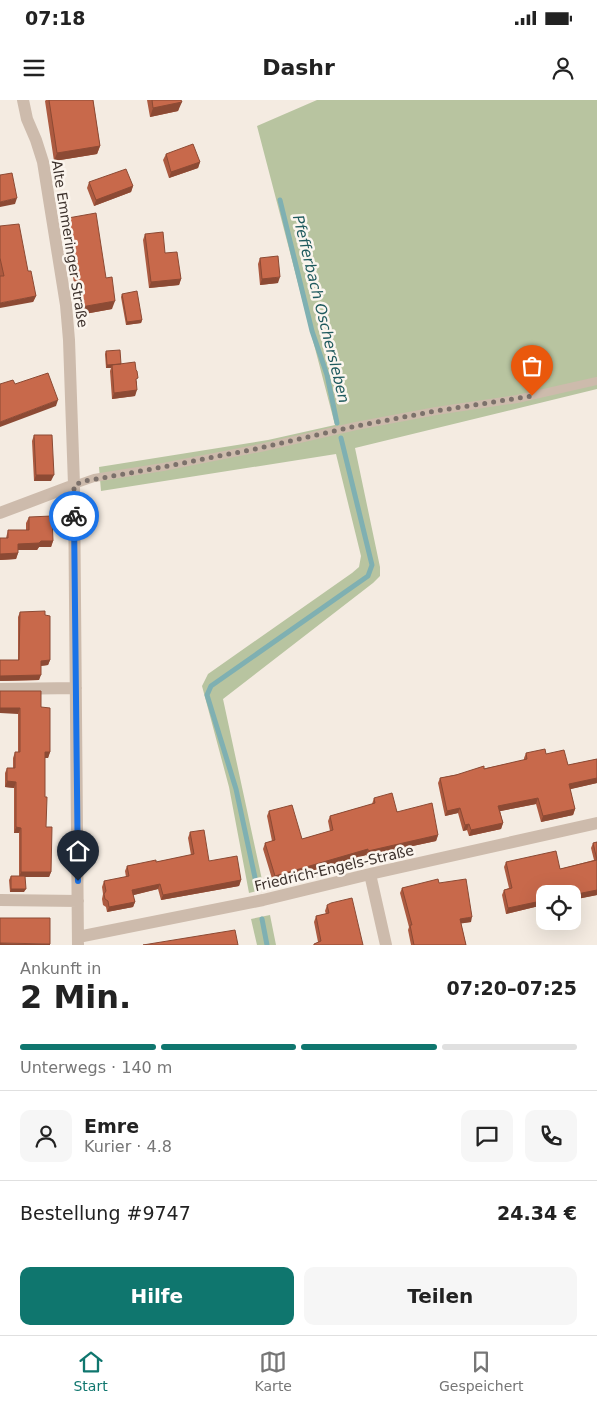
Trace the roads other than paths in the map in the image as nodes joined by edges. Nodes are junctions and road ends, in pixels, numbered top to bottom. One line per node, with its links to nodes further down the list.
1 (23, 100): 3 (street, Alte Emmeringer Straße)
2 (597, 381): 3 (lane)
3 (74, 485): 4 (street); 5 (street, Alte Emmeringer Straße)
4 (0, 512)
5 (76, 688): 6 (street); 10 (street, Alte Emmeringer Straße)
6 (0, 689)
7 (597, 823): 8 (street, Friedrich-Engels-Straße)
8 (370, 874): 11 (street, Friedrich-Engels-Straße); 12 (street)
9 (0, 900): 10 (street)
10 (78, 901): 11 (street, Alte Emmeringer Straße)
11 (78, 941)
12 (386, 945)

